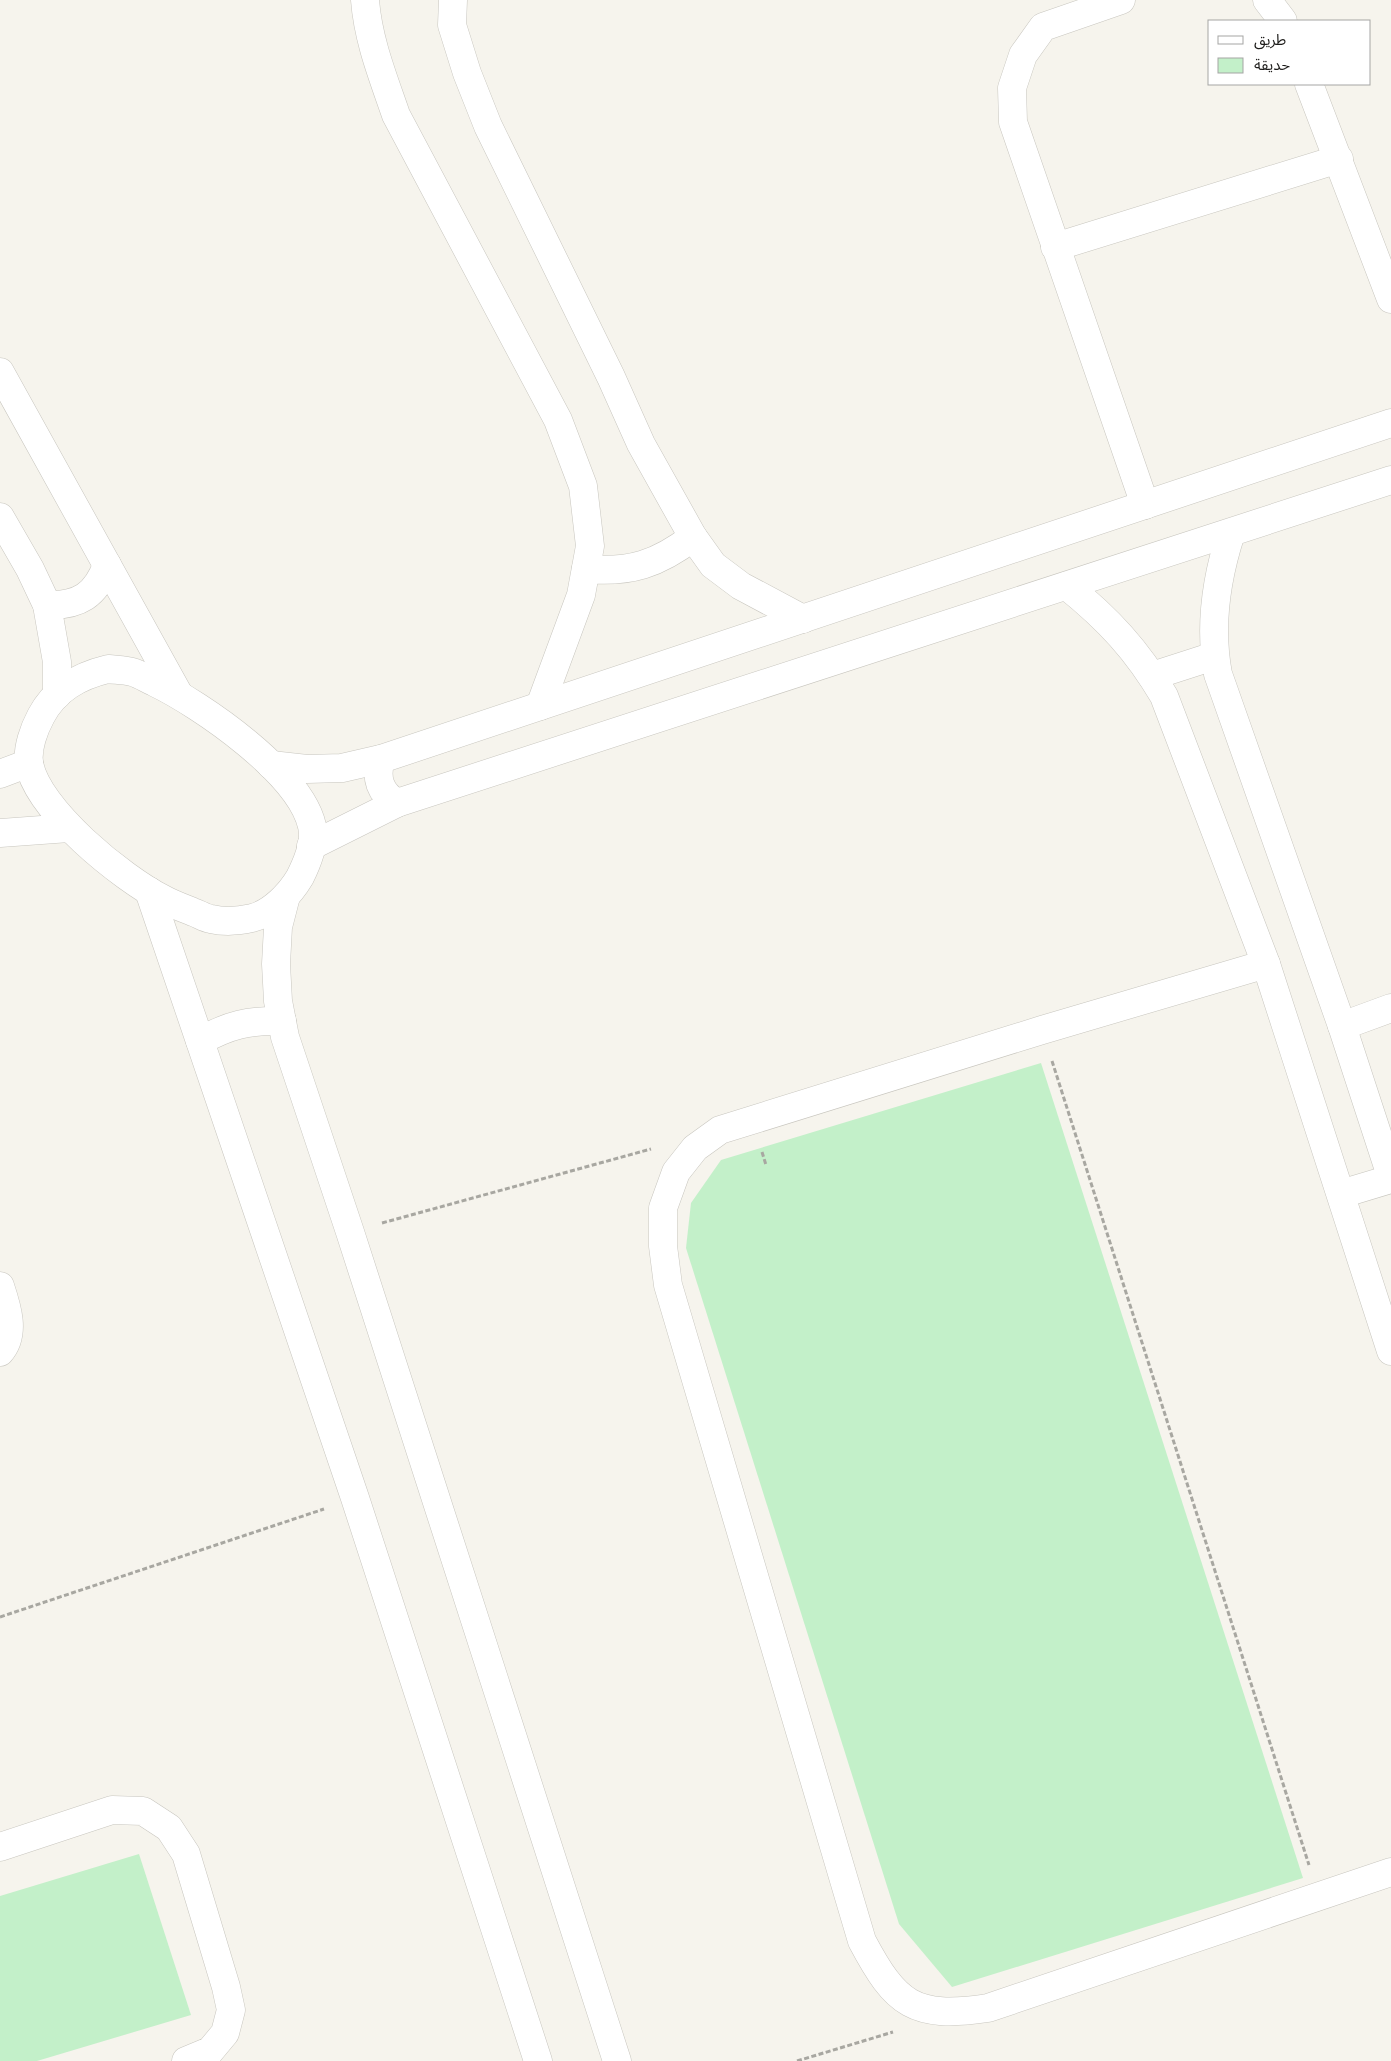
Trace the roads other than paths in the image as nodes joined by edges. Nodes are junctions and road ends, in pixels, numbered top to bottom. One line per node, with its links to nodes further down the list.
1 (365, 0): 18 (street)
2 (453, 0): 16 (street)
3 (1121, 0): 8 (street)
4 (1267, 0): 5 (street)
5 (1282, 20)
6 (1310, 85): 7 (street)
7 (1338, 159): 8 (street); 9 (street)
8 (1054, 247): 13 (street)
9 (1391, 299)
10 (0, 372): 17 (street)
11 (1391, 423): 13 (street)
12 (1391, 480): 15 (street)
13 (1145, 504): 21 (street)
14 (0, 517): 20 (street)
15 (1230, 533): 19 (street); 22 (street)
16 (693, 537): 18 (street); 21 (street)
17 (107, 565): 20 (street); 24 (street)
18 (586, 569): 26 (street)
19 (1067, 586): 23 (street); 31 (street)
20 (47, 605): 25 (street)
21 (802, 619): 26 (street)
22 (1214, 656): 23 (street); 40 (street)
23 (1152, 676): 37 (street)
24 (178, 693): 25 (street); 29 (street)
25 (57, 695): 28 (street)
26 (540, 706): 27 (street)
27 (381, 759): 29 (street); 31 (street)
28 (29, 762): 30 (street); 32 (street)
29 (271, 765): 34 (street)
30 (0, 774)
31 (397, 803): 34 (street)
32 (69, 828): 33 (street); 35 (street)
33 (0, 833)
34 (311, 846): 36 (street)
35 (149, 891): 36 (street); 41 (street)
36 (286, 896): 39 (street)
37 (1266, 964): 43 (street); 48 (street)
38 (1391, 1008): 40 (street)
39 (282, 1021): 41 (street); 51 (street)
40 (1342, 1026): 42 (street)
41 (200, 1041): 50 (street)
42 (1391, 1178): 43 (street)
43 (1341, 1194): 45 (street)
44 (0, 1286): 46 (street)
45 (1391, 1351)
46 (0, 1352)
47 (0, 1847): 49 (street)
48 (1391, 1872)
49 (186, 2061)
50 (538, 2061)
51 (617, 2061)

